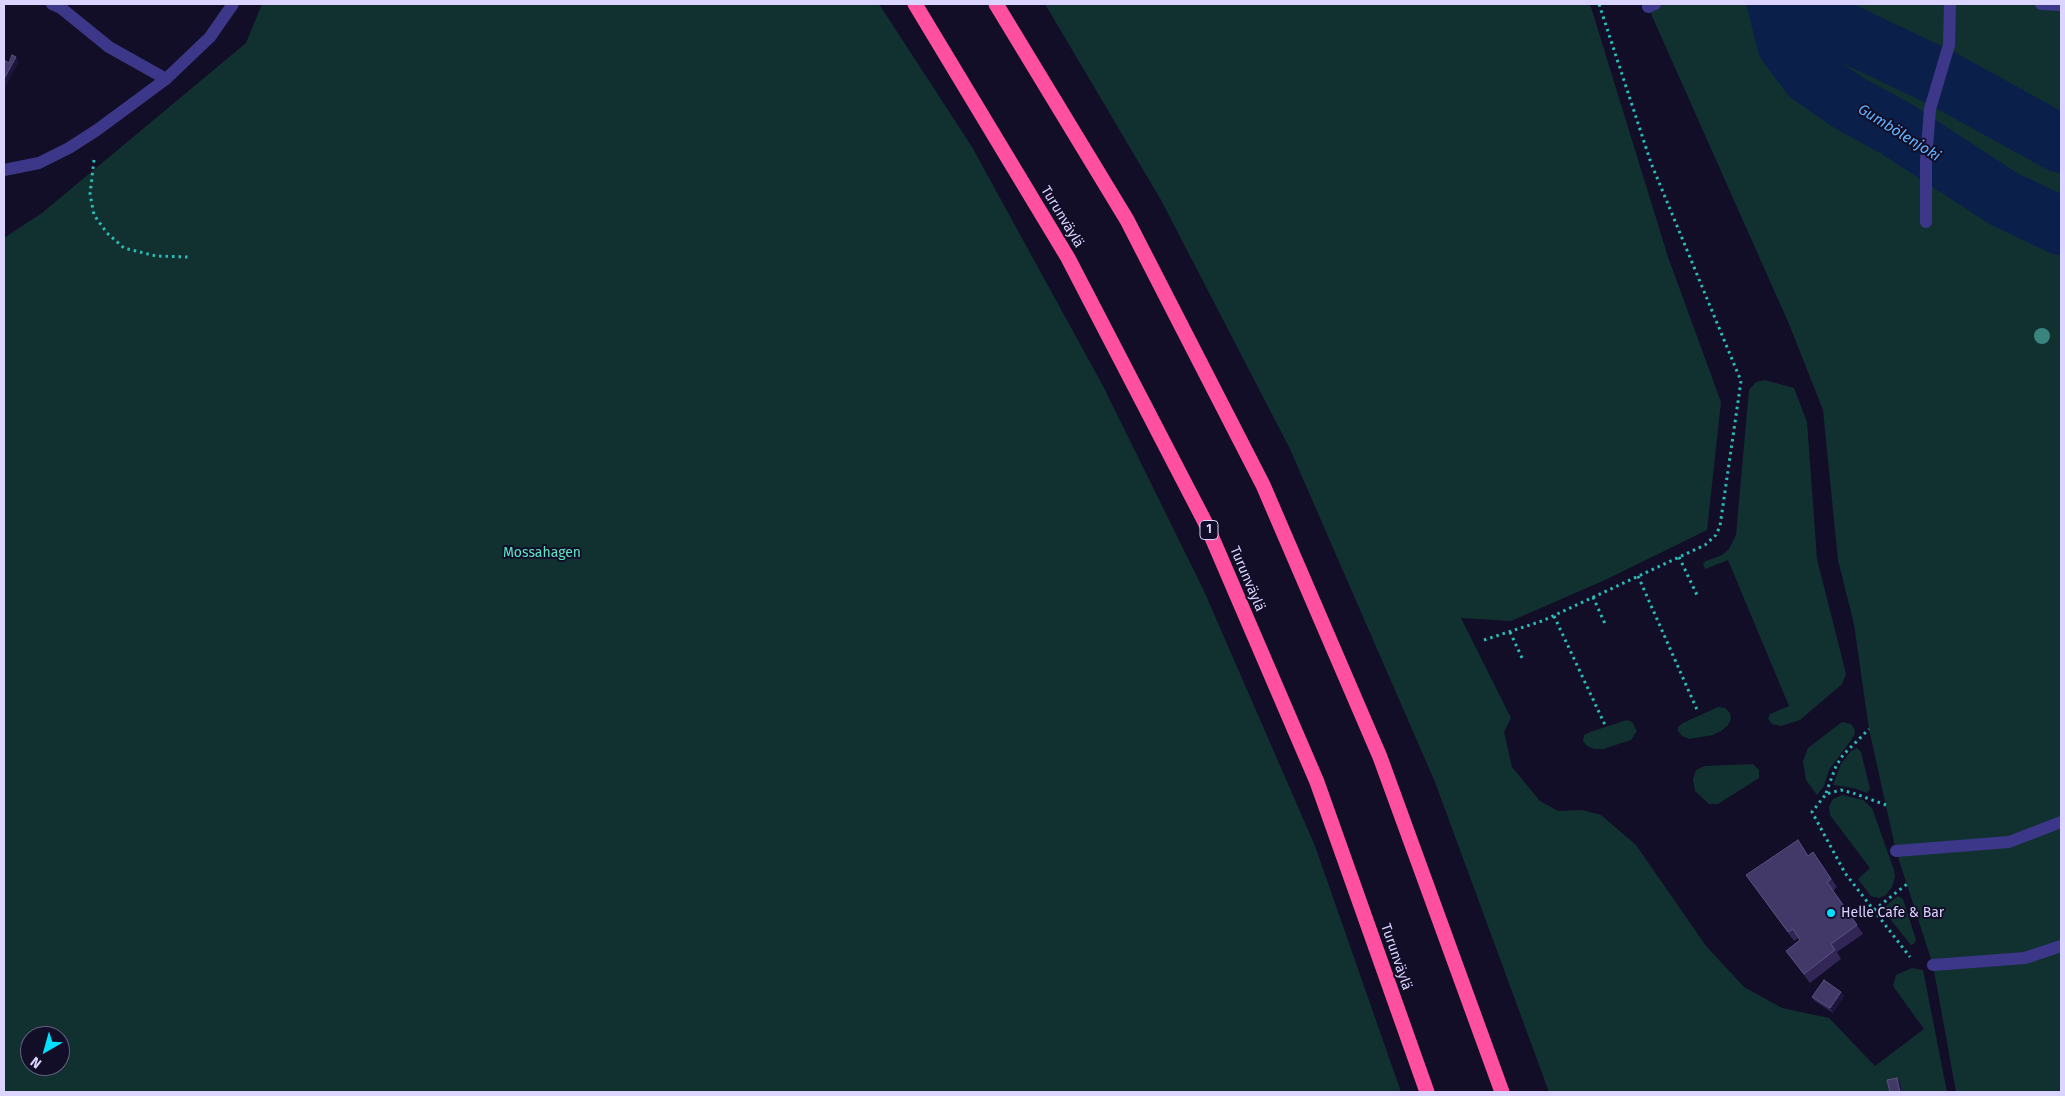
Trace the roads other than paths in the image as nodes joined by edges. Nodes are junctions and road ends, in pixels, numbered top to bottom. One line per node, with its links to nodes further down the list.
1 (52, 4): 8 (lane)
2 (233, 4): 8 (lane)
3 (915, 4): 15 (highway, Turunväylä / 1)
4 (996, 4): 16 (highway)
5 (1950, 4): 10 (lane)
6 (2041, 4): 7 (lane)
7 (2061, 5)
8 (166, 79): 9 (lane)
9 (4, 170)
10 (1926, 222)
11 (2061, 822): 12 (lane)
12 (1896, 851)
13 (2061, 946): 14 (lane)
14 (1933, 965)
15 (1427, 1092)
16 (1502, 1092)

